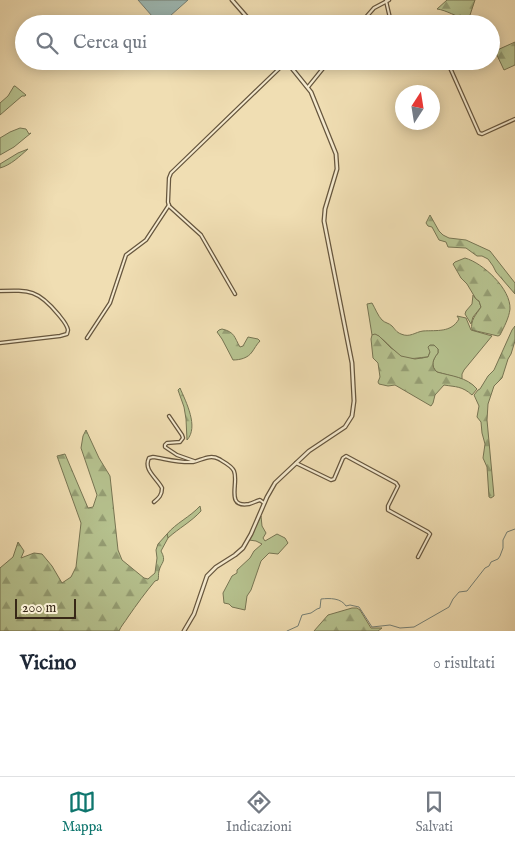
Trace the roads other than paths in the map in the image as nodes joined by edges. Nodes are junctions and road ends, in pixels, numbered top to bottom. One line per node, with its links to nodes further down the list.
1 (232, 0): 3 (street)
2 (388, 1): 4 (street); 5 (street)
3 (245, 15)
4 (367, 15)
5 (390, 15)
6 (278, 70): 12 (street)
7 (293, 70): 10 (street)
8 (322, 70): 10 (street)
9 (451, 70): 11 (street)
10 (308, 88): 19 (street)
11 (515, 119)
12 (169, 205): 14 (street); 15 (street)
13 (0, 291): 16 (street)
14 (235, 294)
15 (87, 338)
16 (0, 343)
17 (169, 416): 18 (street)
18 (196, 461): 20 (street); 21 (street)
19 (296, 462): 21 (street); 22 (street)
20 (154, 502)
21 (264, 503): 23 (street)
22 (418, 557)
23 (184, 631)

